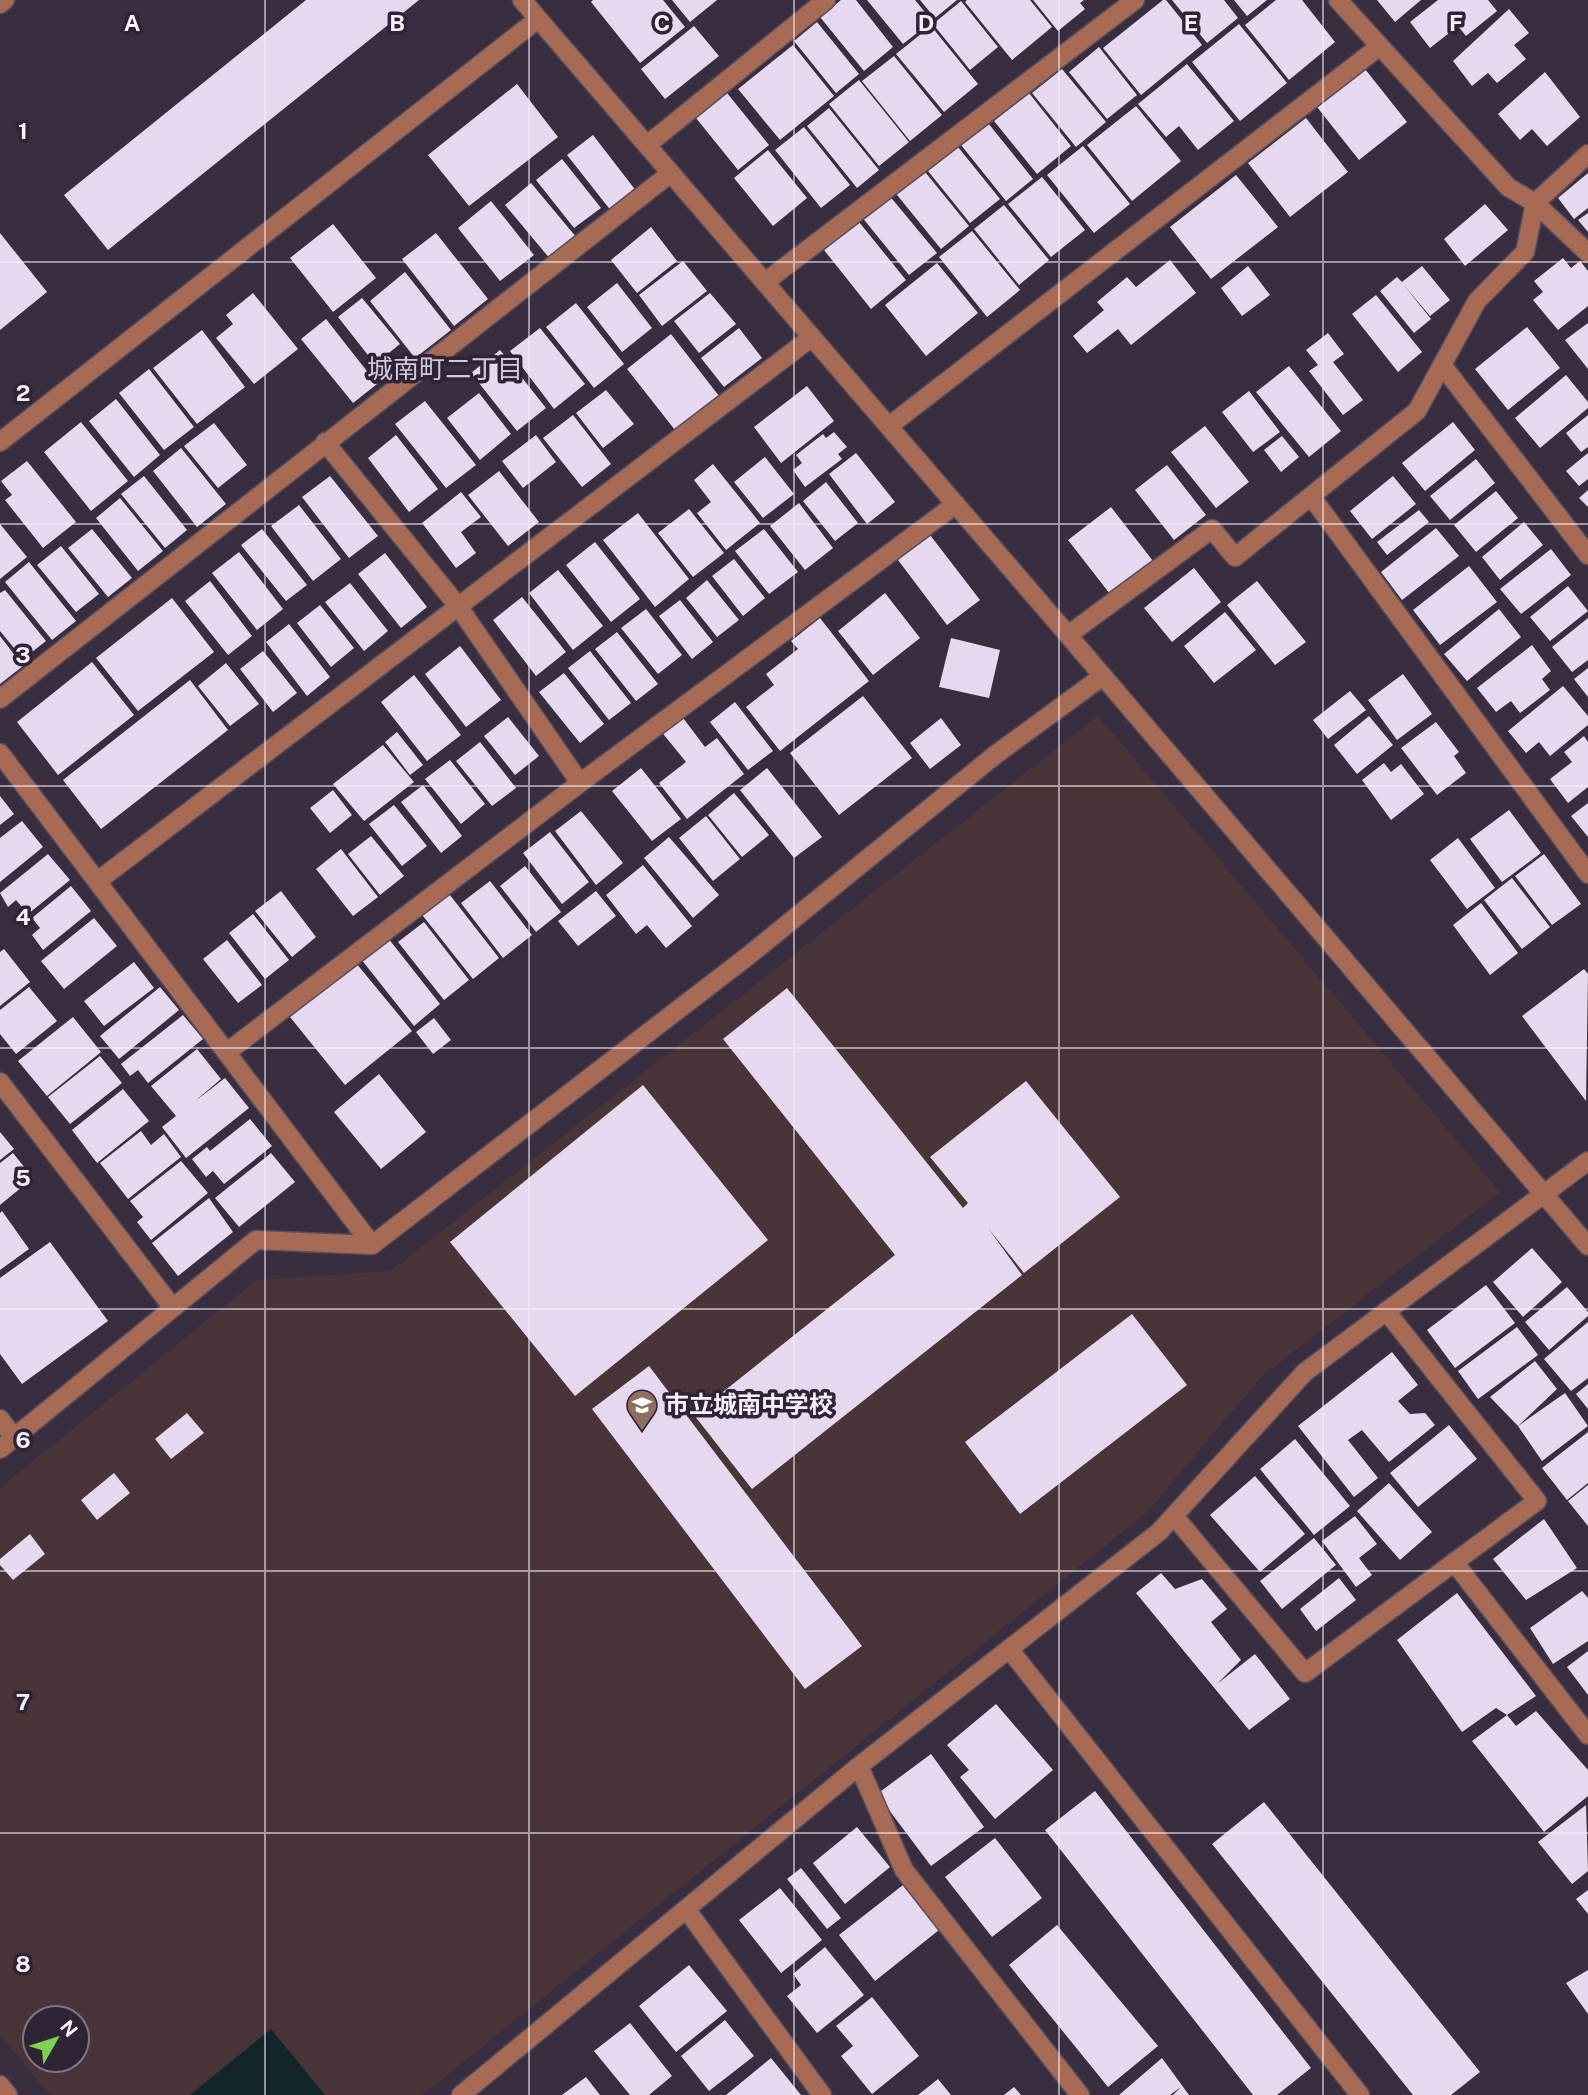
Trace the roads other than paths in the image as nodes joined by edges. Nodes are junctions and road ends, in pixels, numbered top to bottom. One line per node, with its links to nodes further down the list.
1 (5, 0): 6 (street)
2 (522, 0): 7 (street)
3 (826, 0): 9 (street)
4 (1135, 0): 14 (street)
5 (1338, 0): 8 (street)
6 (0, 4)
7 (538, 19): 9 (street); 18 (street)
8 (1380, 46): 12 (street); 17 (street)
9 (647, 145): 11 (street)
10 (1588, 154): 12 (street)
11 (671, 173): 14 (street); 19 (street)
12 (1535, 203): 13 (street); 16 (street)
13 (1588, 253)
14 (765, 282): 15 (street)
15 (812, 337): 17 (street); 23 (street)
16 (1442, 365): 20 (street); 22 (street)
17 (889, 426): 21 (street)
18 (0, 442)
19 (325, 442): 23 (street); 26 (street)
20 (1311, 496): 24 (street); 29 (street)
21 (957, 504): 24 (street); 28 (street)
22 (1588, 555)
23 (458, 606): 28 (street); 30 (street)
24 (1069, 635): 25 (street)
25 (1103, 676): 34 (street); 35 (street)
26 (0, 699)
27 (0, 753): 30 (street)
28 (580, 783): 31 (street)
29 (1588, 874)
30 (99, 880): 31 (street)
31 (227, 1052): 35 (street)
32 (0, 1082): 37 (street)
33 (1588, 1161): 34 (street)
34 (1542, 1193): 36 (street); 38 (street)
35 (373, 1245): 37 (street)
36 (1588, 1246)
37 (173, 1308): 40 (street)
38 (1385, 1311): 42 (street); 43 (street)
39 (0, 1419): 40 (street)
40 (14, 1437): 41 (street)
41 (0, 1449)
42 (1174, 1516): 43 (street); 44 (street)
43 (1454, 1562): 45 (street)
44 (1010, 1650): 46 (street); 53 (street)
45 (1588, 1735)
46 (859, 1766): 47 (street); 52 (street)
47 (686, 1909): 50 (street); 51 (street)
48 (0, 2085): 49 (street)
49 (8, 2095)
50 (461, 2095)
51 (822, 2095)
52 (1080, 2095)
53 (1360, 2095)

